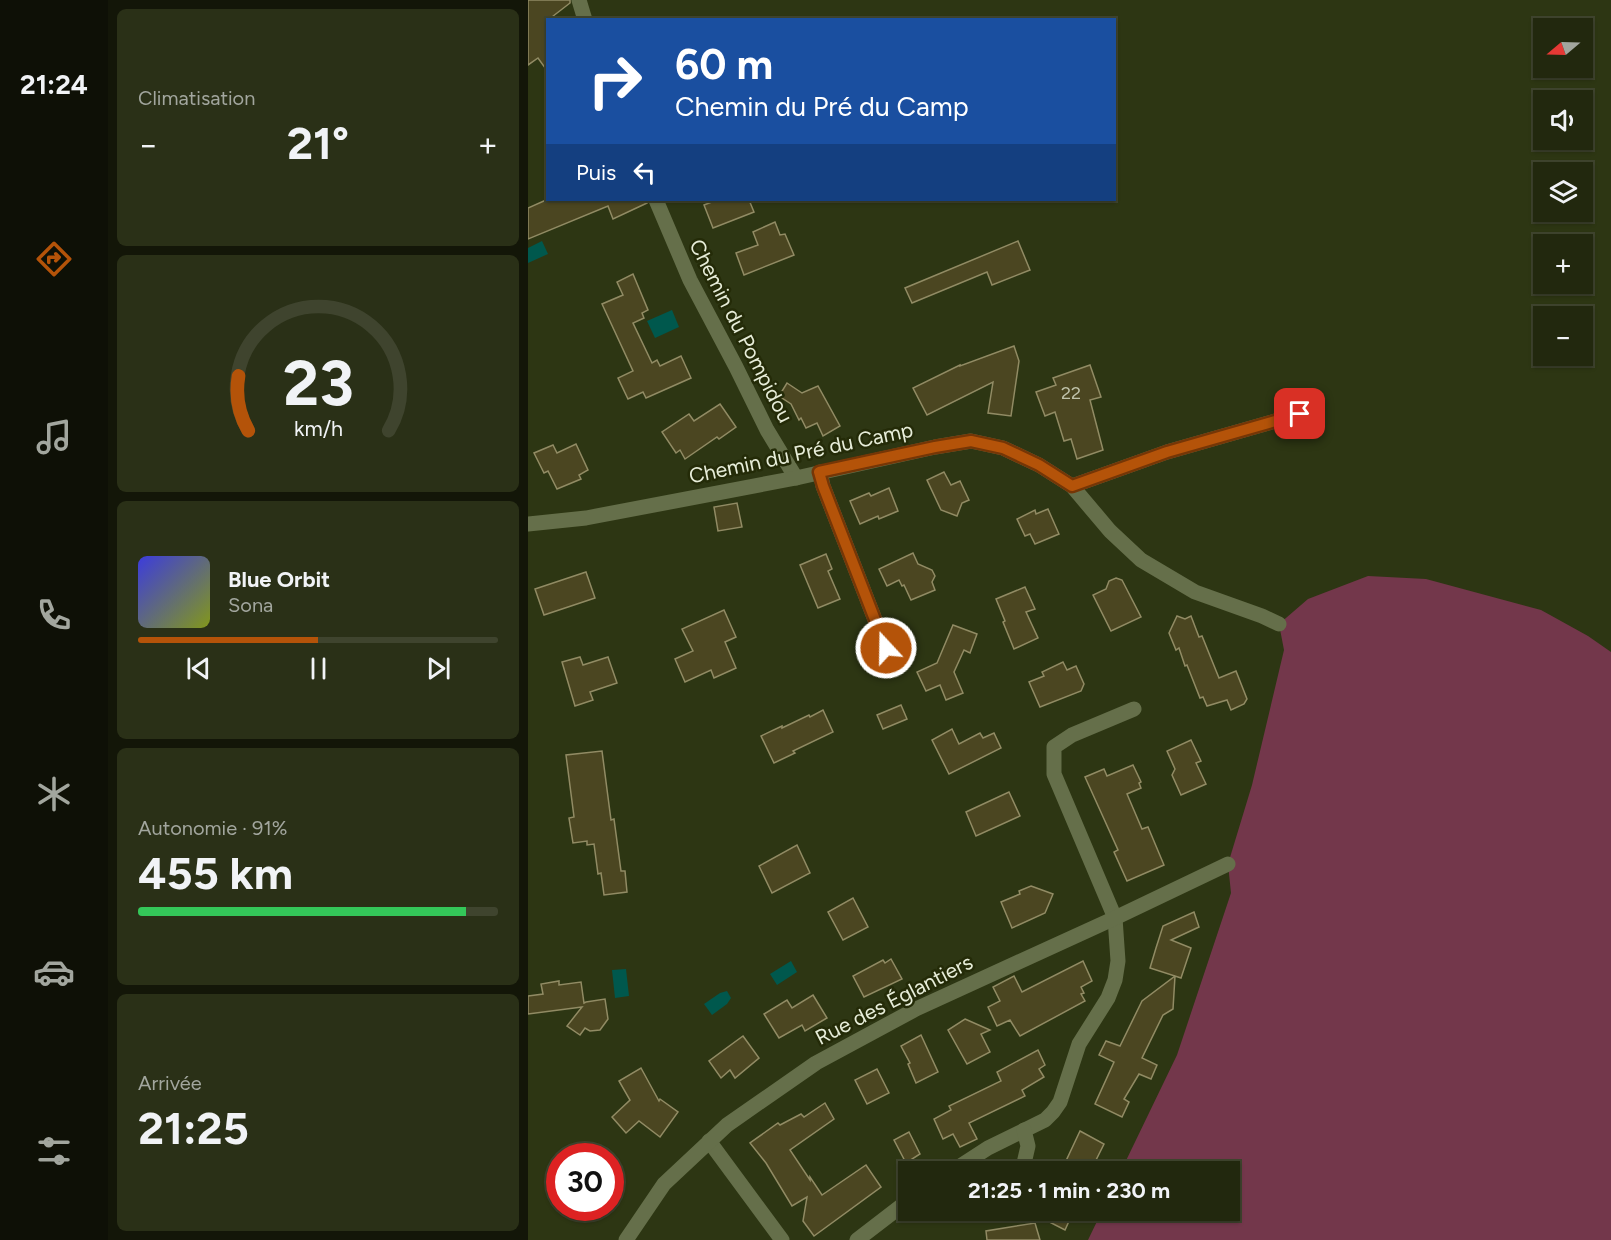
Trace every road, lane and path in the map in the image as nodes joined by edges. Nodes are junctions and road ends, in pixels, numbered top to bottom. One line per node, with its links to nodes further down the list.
1 (579, 0): 2 (street)
2 (584, 18)
3 (656, 201): 6 (street, Chemin du Pompidou)
4 (1300, 414): 7 (street)
5 (819, 472): 6 (street, Chemin du Pré du Camp); 7 (street, Chemin du Pré du Camp); 10 (street)
6 (796, 478): 8 (street, Chemin du Pré du Camp)
7 (1072, 486): 9 (street, Chemin du Pré du Camp)
8 (528, 524)
9 (1279, 624)
10 (886, 648)
11 (1134, 709): 13 (street)
12 (1228, 864): 13 (street, Rue des Églantiers)
13 (1115, 918): 14 (street); 15 (street, Rue des Églantiers)
14 (1024, 1130): 16 (street); 17 (street)
15 (709, 1141): 19 (street, Rue des Églantiers); 20 (street)
16 (968, 1161)
17 (1025, 1161)
18 (898, 1211): 21 (street)
19 (626, 1240)
20 (782, 1240)
21 (856, 1240)

